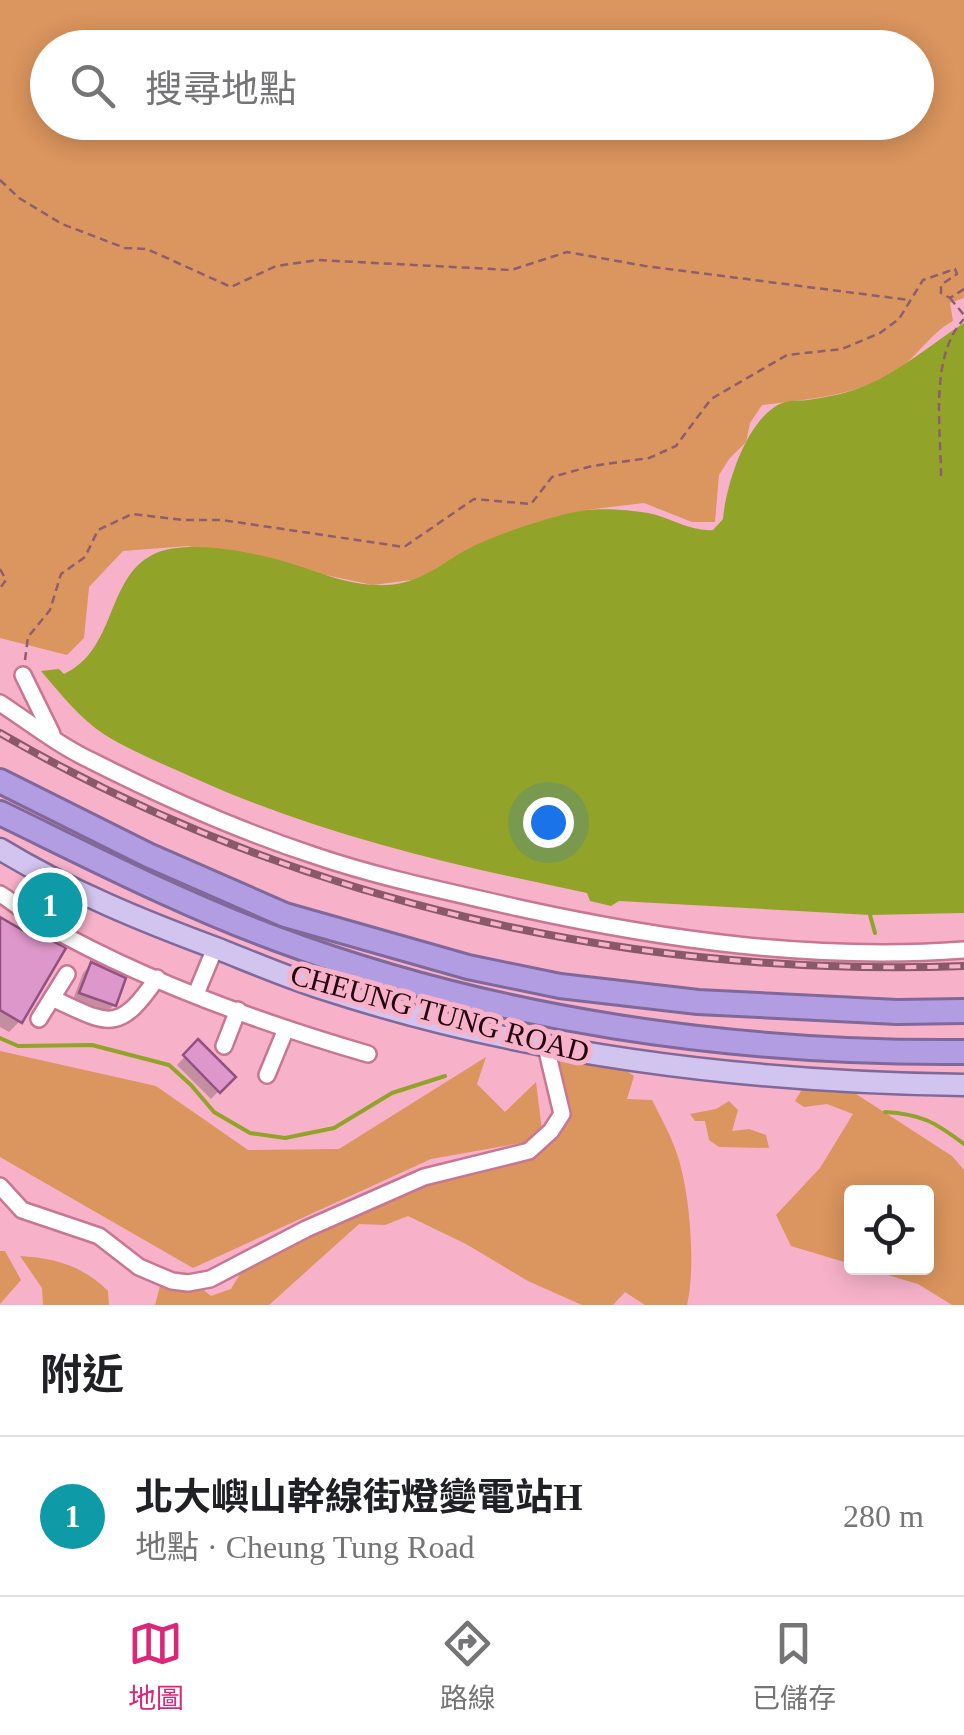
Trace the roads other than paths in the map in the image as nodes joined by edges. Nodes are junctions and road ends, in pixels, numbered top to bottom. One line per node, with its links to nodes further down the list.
1 (22, 675): 3 (lane)
2 (0, 703): 3 (lane)
3 (54, 738): 9 (lane)
4 (0, 781): 15 (highway)
5 (0, 813): 20 (highway)
6 (0, 849): 8 (main road, CHEUNG TUNG ROAD)
7 (0, 894): 11 (lane)
8 (215, 948): 12 (lane); 19 (main road, CHEUNG TUNG ROAD)
9 (964, 950)
10 (68, 974): 13 (lane)
11 (156, 978): 12 (lane); 13 (lane)
12 (196, 994): 14 (lane)
13 (52, 998): 16 (lane)
14 (238, 1010): 17 (lane); 18 (lane)
15 (964, 1011)
16 (39, 1019)
17 (286, 1029): 21 (lane); 22 (lane)
18 (224, 1046)
19 (546, 1047): 23 (main road, CHEUNG TUNG ROAD); 24 (lane)
20 (964, 1052)
21 (368, 1054)
22 (267, 1075)
23 (964, 1084)
24 (0, 1186)

